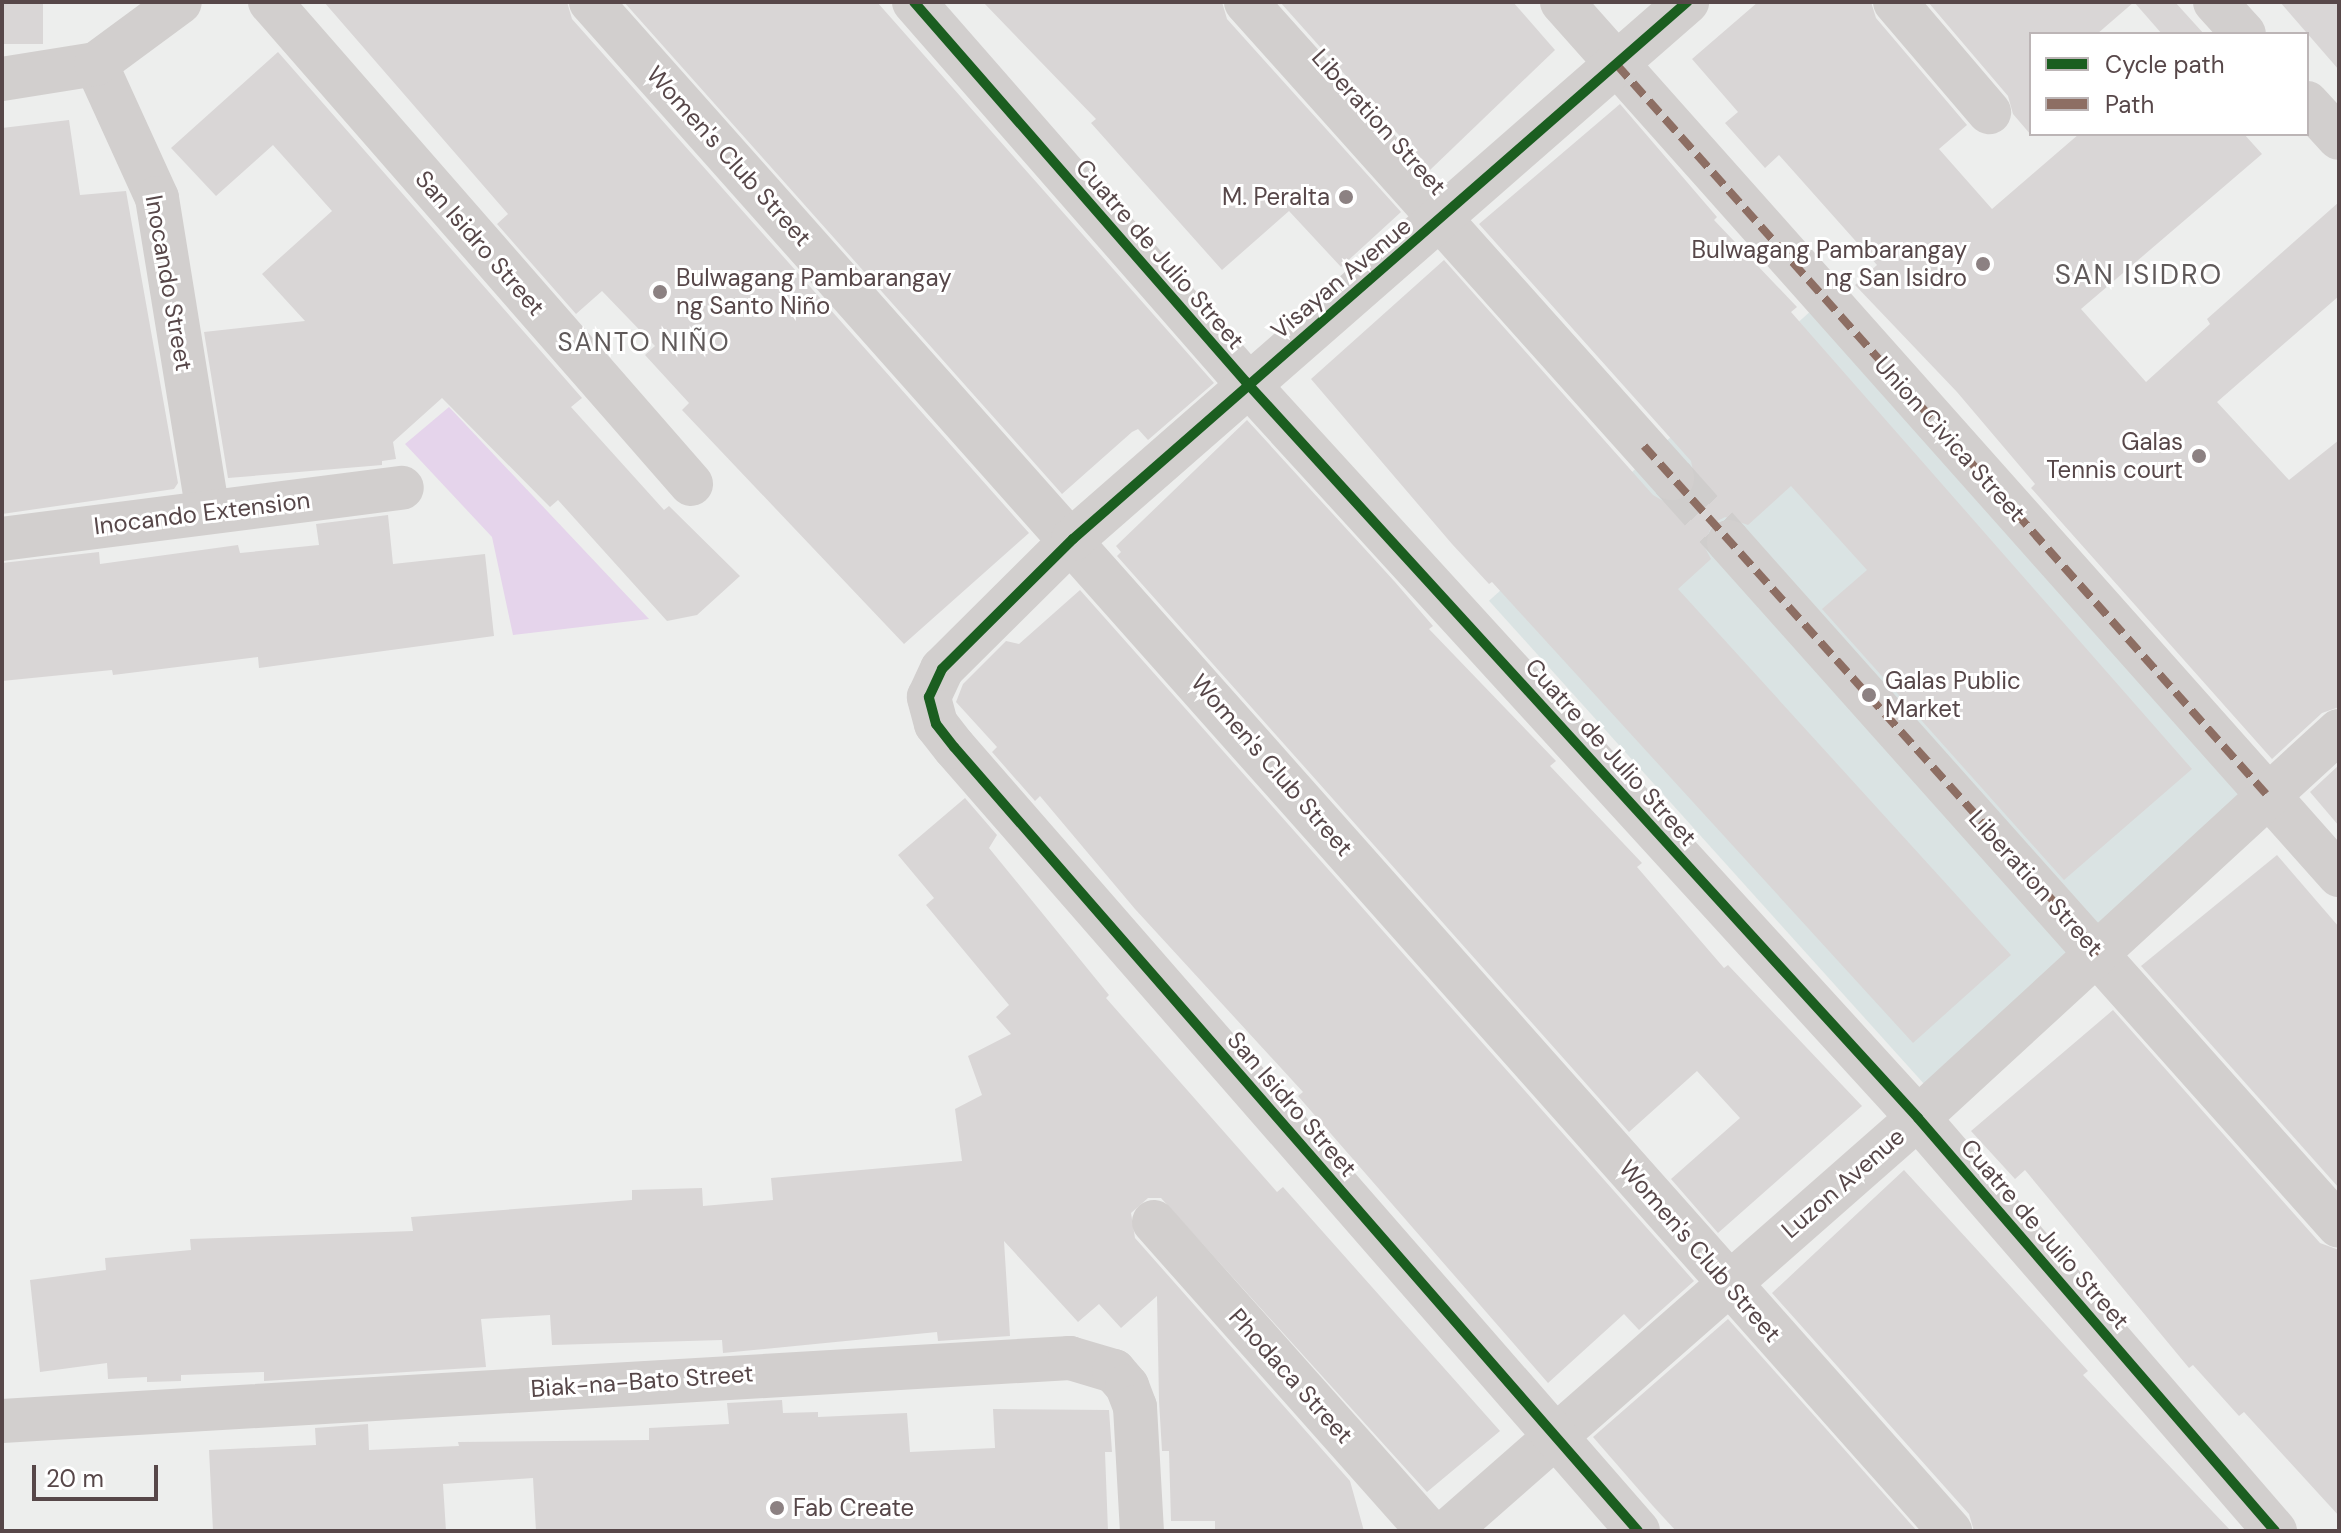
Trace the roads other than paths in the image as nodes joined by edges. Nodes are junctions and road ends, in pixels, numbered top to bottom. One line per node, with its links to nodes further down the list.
1 (180, 2): 11 (street)
2 (270, 2): 20 (street, San Isidro Street)
3 (591, 2): 24 (street, Women's Club Street)
4 (914, 2): 18 (street, Cuatre de Julio Street)
5 (1246, 2): 17 (street, Liberation Street)
6 (1562, 2): 12 (street, Union Civica Street)
7 (1687, 2): 12 (street, Visayan Avenue)
8 (1895, 2): 15 (street)
9 (2215, 2): 10 (street)
10 (2242, 32)
11 (96, 64): 13 (street); 22 (street, Inocando Street)
12 (1617, 65): 17 (street, Visayan Avenue); 28 (street, Union Civica Street)
13 (2, 79)
14 (2309, 105): 16 (street)
15 (1989, 112)
16 (2339, 138)
17 (1441, 221): 18 (street, Visayan Avenue); 19 (street, Liberation Street)
18 (1246, 382): 24 (street, Visayan Avenue); 31 (street, Cuatre de Julio Street)
19 (1658, 462)
20 (691, 484)
21 (402, 488): 22 (street, Inocando Extension)
22 (208, 512): 23 (street, Inocando Extension)
23 (2, 539)
24 (1073, 539): 26 (street, Visayan Avenue); 34 (street, Women's Club Street)
25 (1729, 542): 30 (street, Liberation Street)
26 (929, 697): 36 (street, San Isidro Street)
27 (2339, 731): 28 (street, Luzon Avenue)
28 (2266, 794): 29 (street, Union Civica Street); 30 (street, Luzon Avenue)
29 (2339, 875)
30 (2100, 953): 31 (street, Luzon Avenue); 33 (street, Liberation Street)
31 (1918, 1118): 34 (street, Luzon Avenue); 42 (street, Cuatre de Julio Street)
32 (1154, 1222): 38 (street, Phodaca Street)
33 (2339, 1226)
34 (1728, 1282): 36 (street, Luzon Avenue); 41 (street, Women's Club Street)
35 (2, 1421): 37 (street, Biak-na-Bato Street)
36 (1555, 1435): 39 (street, Luzon Avenue); 40 (street, San Isidro Street)
37 (1142, 1531)
38 (1428, 1531)
39 (1448, 1531)
40 (1638, 1531)
41 (1950, 1531)
42 (2275, 1531)

